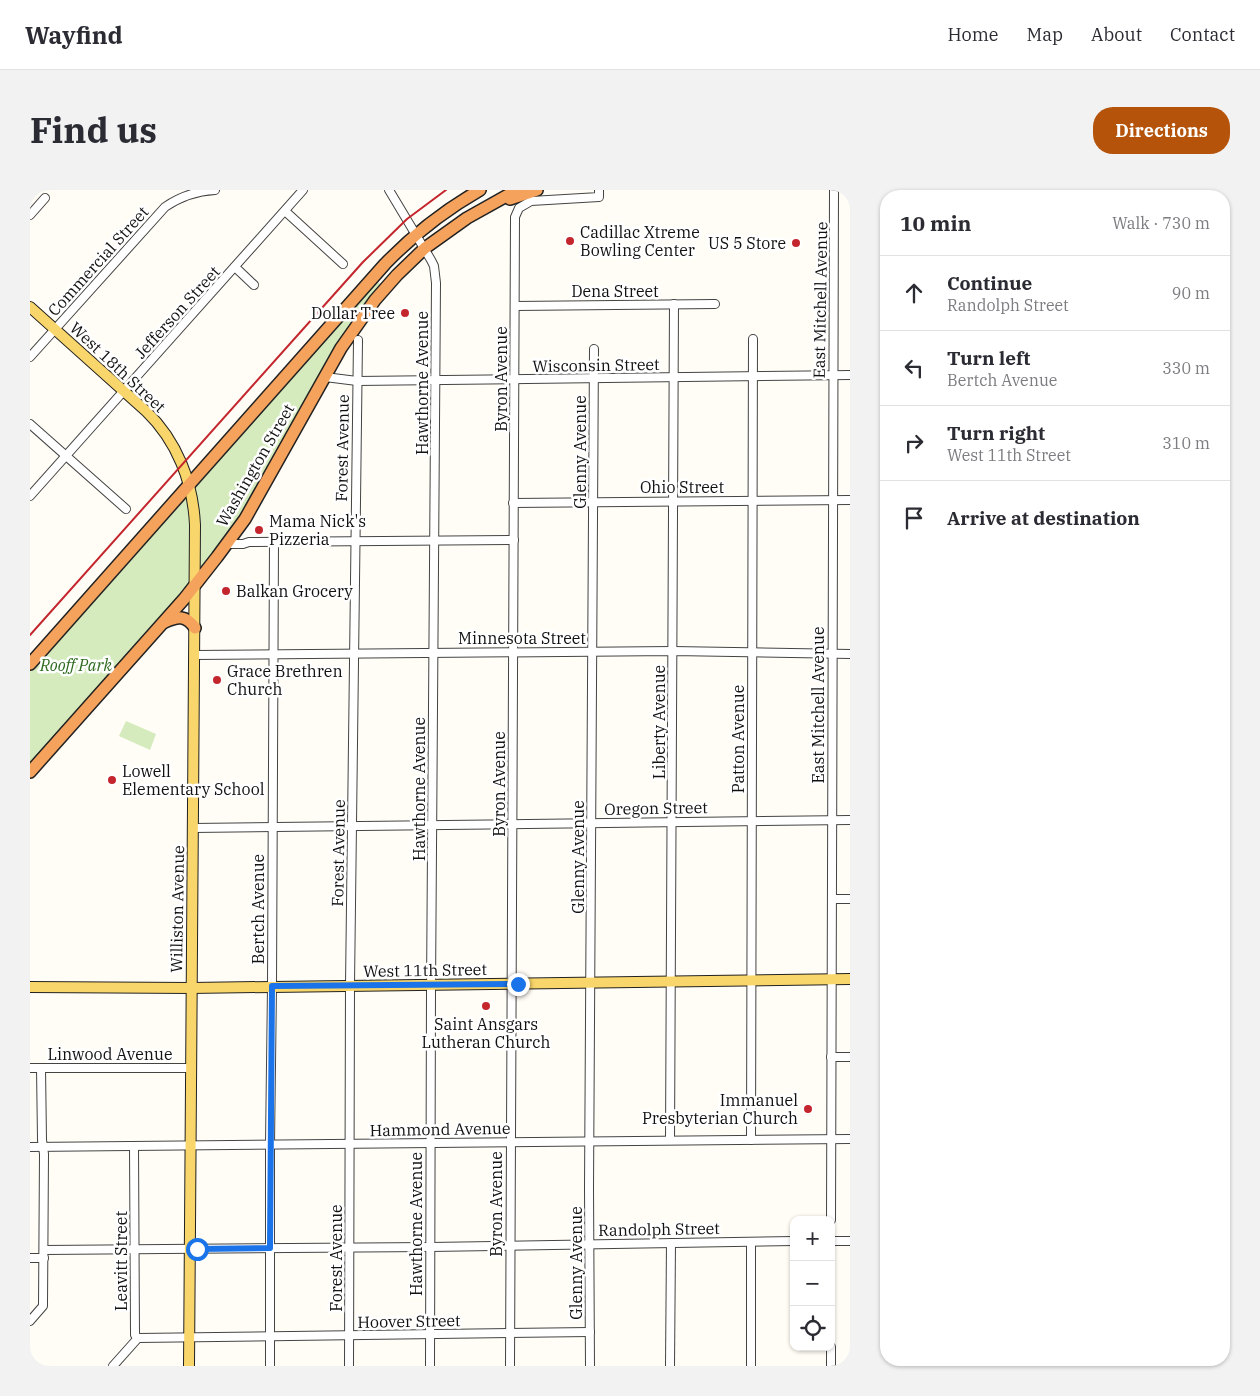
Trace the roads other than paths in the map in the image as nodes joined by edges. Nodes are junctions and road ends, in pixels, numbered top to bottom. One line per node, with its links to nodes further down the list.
1 (215, 190): 9 (street, Commercial Street)
2 (303, 190): 11 (street, Jefferson Street)
3 (389, 190): 14 (street, Hawthorne Avenue)
4 (480, 190): 14 (highway, Washington Street)
5 (516, 190): 13 (highway, Washington Street)
6 (537, 190): 13 (highway)
7 (599, 190): 21 (street, Byron Avenue)
8 (834, 190): 30 (street, East Mitchell Avenue)
9 (188, 192): 23 (street, Commercial Street)
10 (45, 198): 12 (street)
11 (285, 211): 16 (street); 17 (street, Jefferson Street)
12 (30, 215)
13 (467, 218): 15 (highway, Washington Street)
14 (416, 234): 15 (street, Hawthorne Avenue); 43 (highway, Washington Street)
15 (425, 248): 28 (highway, Washington Street); 37 (street, Hawthorne Avenue)
16 (343, 264)
17 (235, 267): 18 (street); 39 (street, Jefferson Street)
18 (254, 285)
19 (674, 304): 20 (street, Dena Street); 21 (street, Dena Street); 35 (street, Liberty Avenue)
20 (715, 304)
21 (515, 306): 36 (street, Byron Avenue)
22 (30, 307): 23 (main road, West 18th Street)
23 (55, 329): 27 (street, Commercial Street); 39 (main road, West 18th Street)
24 (753, 339): 29 (street, Patton Avenue)
25 (358, 340): 38 (street, Forest Avenue)
26 (594, 349): 34 (street, Glenny Avenue)
27 (30, 357)
28 (334, 362): 32 (highway, Washington Street); 33 (street)
29 (753, 376): 30 (street, Wisconsin Street); 35 (street, Wisconsin Street); 45 (street, Patton Avenue)
30 (833, 376): 31 (street, Wisconsin Street); 46 (street, East Mitchell Avenue)
31 (850, 376)
32 (325, 377): 33 (street, Wisconsin Street); 52 (highway, Washington Street)
33 (342, 378): 38 (street, Wisconsin Street)
34 (594, 378): 35 (street, Wisconsin Street); 36 (street, Wisconsin Street); 49 (street, Glenny Avenue)
35 (674, 378): 48 (street, Liberty Avenue)
36 (514, 379): 37 (street, Wisconsin Street); 50 (street, Byron Avenue)
37 (436, 380): 38 (street, Wisconsin Street); 53 (street, Hawthorne Avenue)
38 (357, 381): 55 (street, Forest Avenue)
39 (124, 391): 41 (street, Jefferson Street); 42 (main road, West 18th Street)
40 (30, 424): 41 (street)
41 (66, 456): 44 (street, Jefferson Street); 51 (street)
42 (178, 456): 43 (main road, Williston Avenue)
43 (190, 486): 59 (main road, Williston Avenue); 72 (highway, Washington Street)
44 (30, 496)
45 (752, 500): 46 (street, Ohio Street); 48 (street, Ohio Street); 65 (street, Patton Avenue)
46 (832, 500): 47 (street, Ohio Street); 69 (street, East Mitchell Avenue)
47 (850, 500)
48 (673, 501): 49 (street, Ohio Street); 62 (street, Liberty Avenue)
49 (593, 502): 50 (street, Ohio Street); 63 (street, Glenny Avenue)
50 (513, 503): 54 (street, Byron Avenue)
51 (126, 509)
52 (237, 530): 56 (street); 58 (highway, Washington Street)
53 (434, 540): 54 (street); 55 (street); 66 (street, Hawthorne Avenue)
54 (514, 540): 64 (street, Byron Avenue)
55 (354, 541): 57 (street); 68 (street, Forest Avenue)
56 (249, 542): 57 (street); 58 (street)
57 (274, 542): 67 (street, Bertch Avenue)
58 (226, 544): 59 (highway, Washington Street)
59 (195, 586): 60 (highway, Washington Street); 61 (main road, Williston Avenue)
60 (163, 623): 61 (highway); 73 (highway, Washington Street)
61 (195, 628): 71 (main road, Williston Avenue)
62 (673, 650): 63 (street, Minnesota Street); 65 (street, Minnesota Street); 77 (street, Liberty Avenue)
63 (592, 651): 64 (street, Minnesota Street); 78 (street, Glenny Avenue)
64 (513, 652): 66 (street, Minnesota Street); 79 (street, Byron Avenue)
65 (752, 652): 69 (street, Minnesota Street); 76 (street, Patton Avenue)
66 (433, 653): 68 (street, Minnesota Street); 80 (street, Hawthorne Avenue)
67 (273, 654): 68 (street, Minnesota Street); 71 (street, Minnesota Street); 82 (street, Bertch Avenue)
68 (353, 654): 81 (street, Forest Avenue)
69 (832, 654): 70 (street, Minnesota Street); 74 (street, East Mitchell Avenue)
70 (850, 654)
71 (195, 655): 83 (main road, Williston Avenue)
72 (30, 664)
73 (30, 772)
74 (832, 820): 75 (street, Oregon Street); 76 (street, Oregon Street); 84 (street, East Mitchell Avenue)
75 (850, 820)
76 (752, 821): 77 (street, Oregon Street); 88 (street, Patton Avenue)
77 (672, 822): 78 (street, Oregon Street); 89 (street, Liberty Avenue)
78 (591, 823): 79 (street, Oregon Street); 90 (street, Glenny Avenue)
79 (512, 824): 80 (street, Oregon Street); 91 (street, Byron Avenue)
80 (433, 825): 81 (street, Oregon Street); 92 (street, Hawthorne Avenue)
81 (352, 826): 82 (street, Oregon Street); 94 (street, Forest Avenue)
82 (272, 827): 83 (street, Oregon Street); 93 (street, Bertch Avenue)
83 (193, 828): 96 (main road, Williston Avenue)
84 (832, 899): 85 (street); 86 (street, East Mitchell Avenue)
85 (850, 899)
86 (831, 979): 87 (main road, West 11th Street); 88 (main road, West 11th Street); 97 (street, East Mitchell Avenue)
87 (850, 979)
88 (751, 980): 89 (main road, West 11th Street); 105 (street, Patton Avenue)
89 (671, 981): 90 (main road, West 11th Street); 104 (street, Liberty Avenue)
90 (591, 982): 91 (main road, West 11th Street); 106 (street, Glenny Avenue)
91 (510, 984): 92 (main road, West 11th Street); 107 (street, Byron Avenue)
92 (431, 985): 94 (main road, West 11th Street); 108 (street, Hawthorne Avenue)
93 (272, 986): 94 (main road, West 11th Street); 96 (main road, West 11th Street); 109 (street, Bertch Avenue)
94 (350, 986): 110 (street, Forest Avenue)
95 (30, 987): 96 (main road, West 11th Street)
96 (191, 988): 101 (main road, Williston Avenue)
97 (831, 1057): 98 (street); 103 (street, East Mitchell Avenue)
98 (850, 1057)
99 (30, 1068): 100 (street, Linwood Avenue)
100 (41, 1068): 101 (street, Linwood Avenue); 114 (street)
101 (191, 1068): 111 (main road, Williston Avenue)
102 (850, 1138): 103 (street, Hammond Avenue)
103 (831, 1139): 105 (street, Hammond Avenue); 115 (street, East Mitchell Avenue)
104 (670, 1140): 105 (street, Hammond Avenue); 106 (street, Hammond Avenue)
105 (751, 1140)
106 (590, 1141): 107 (street, Hammond Avenue); 121 (street, Glenny Avenue)
107 (511, 1142): 108 (street, Hammond Avenue); 122 (street, Byron Avenue)
108 (430, 1143): 110 (street, Hammond Avenue); 123 (street, Hawthorne Avenue)
109 (270, 1144): 110 (street, Hammond Avenue); 111 (street, Hammond Avenue); 124 (street, Bertch Avenue)
110 (350, 1144): 125 (street, Forest Avenue)
111 (190, 1145): 112 (street, Hammond Avenue); 127 (main road, Williston Avenue)
112 (134, 1146): 114 (street, Hammond Avenue); 126 (street, Leavitt Street)
113 (30, 1148): 114 (street, Hammond Avenue)
114 (43, 1148): 128 (street)
115 (831, 1216)
116 (790, 1241): 119 (street, Randolph Street)
117 (835, 1241): 118 (street)
118 (850, 1241)
119 (751, 1242): 120 (street, Randolph Street); 147 (street)
120 (671, 1243): 121 (street, Randolph Street); 146 (street)
121 (590, 1244): 122 (street, Randolph Street); 131 (street, Glenny Avenue)
122 (510, 1246): 123 (street, Randolph Street); 132 (street, Byron Avenue)
123 (430, 1247): 125 (street, Randolph Street); 133 (street, Hawthorne Avenue)
124 (270, 1248): 125 (street, Randolph Street); 127 (street, Randolph Street); 135 (street, Bertch Avenue)
125 (349, 1248): 134 (street, Forest Avenue)
126 (134, 1249): 127 (street, Randolph Street); 128 (street, Randolph Street); 136 (street, Leavitt Street)
127 (189, 1249): 137 (main road, Williston Avenue)
128 (44, 1254): 129 (street, Randolph Street); 130 (street)
129 (30, 1258)
130 (30, 1321)
131 (590, 1332): 132 (street, Hoover Street); 145 (street, Glenny Avenue)
132 (510, 1333): 133 (street, Hoover Street); 144 (street, Byron Avenue)
133 (430, 1334): 134 (street, Hoover Street); 143 (street, Hawthorne Avenue)
134 (349, 1335): 135 (street, Hoover Street); 142 (street, Forest Avenue)
135 (270, 1337): 137 (street, Hoover Street); 141 (street, Bertch Avenue)
136 (138, 1338): 137 (street, Hoover Street); 139 (street)
137 (189, 1338): 140 (main road, Williston Avenue)
138 (830, 1351): 148 (street)
139 (113, 1366)
140 (189, 1366)
141 (270, 1366)
142 (349, 1366)
143 (430, 1366)
144 (510, 1366)
145 (590, 1366)
146 (670, 1366)
147 (751, 1366)
148 (830, 1366)

